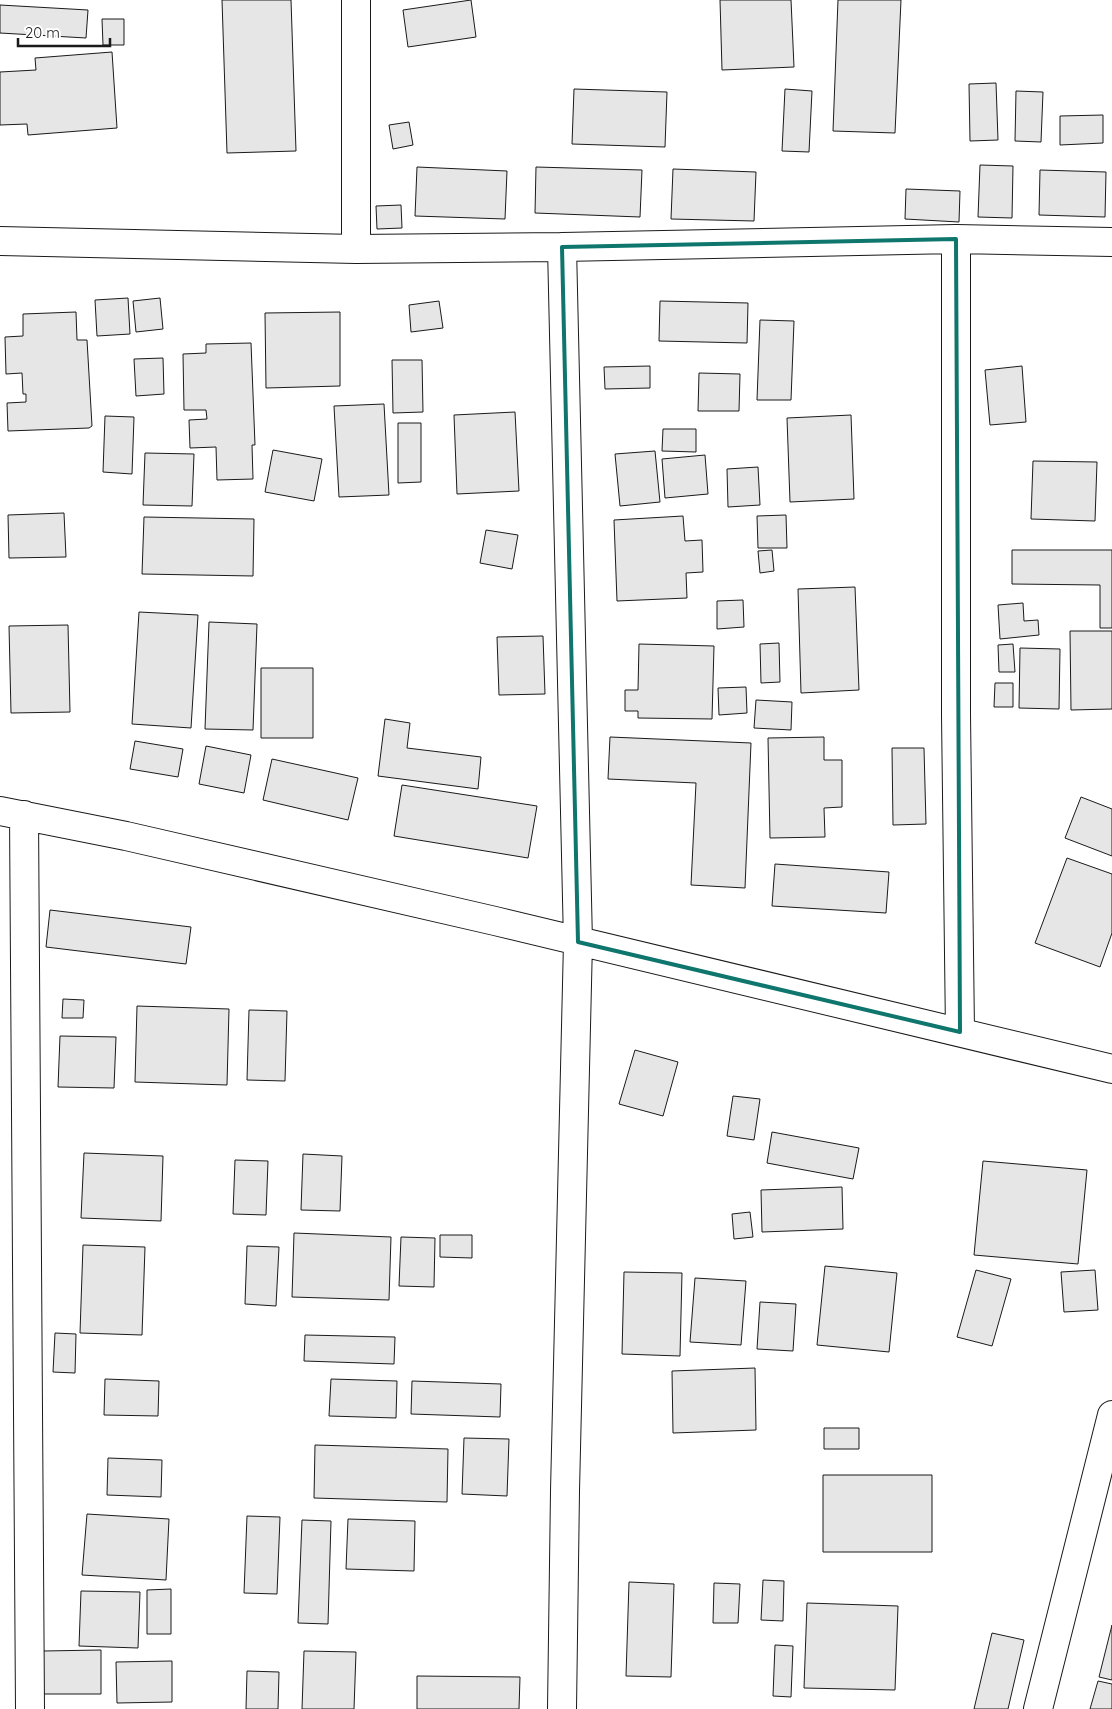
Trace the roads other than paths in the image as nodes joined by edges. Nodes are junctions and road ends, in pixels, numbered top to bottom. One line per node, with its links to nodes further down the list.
1 (356, 0): 6 (street)
2 (956, 239): 4 (street); 5 (street); 9 (street)
3 (0, 241): 6 (street)
4 (1112, 242)
5 (562, 248): 6 (street); 8 (street)
6 (356, 249)
7 (12, 813): 8 (street); 12 (street)
8 (578, 942): 9 (street); 13 (street)
9 (960, 1032): 10 (street)
10 (1112, 1069)
11 (1112, 1415): 14 (street)
12 (30, 1709)
13 (562, 1709)
14 (1038, 1709)

